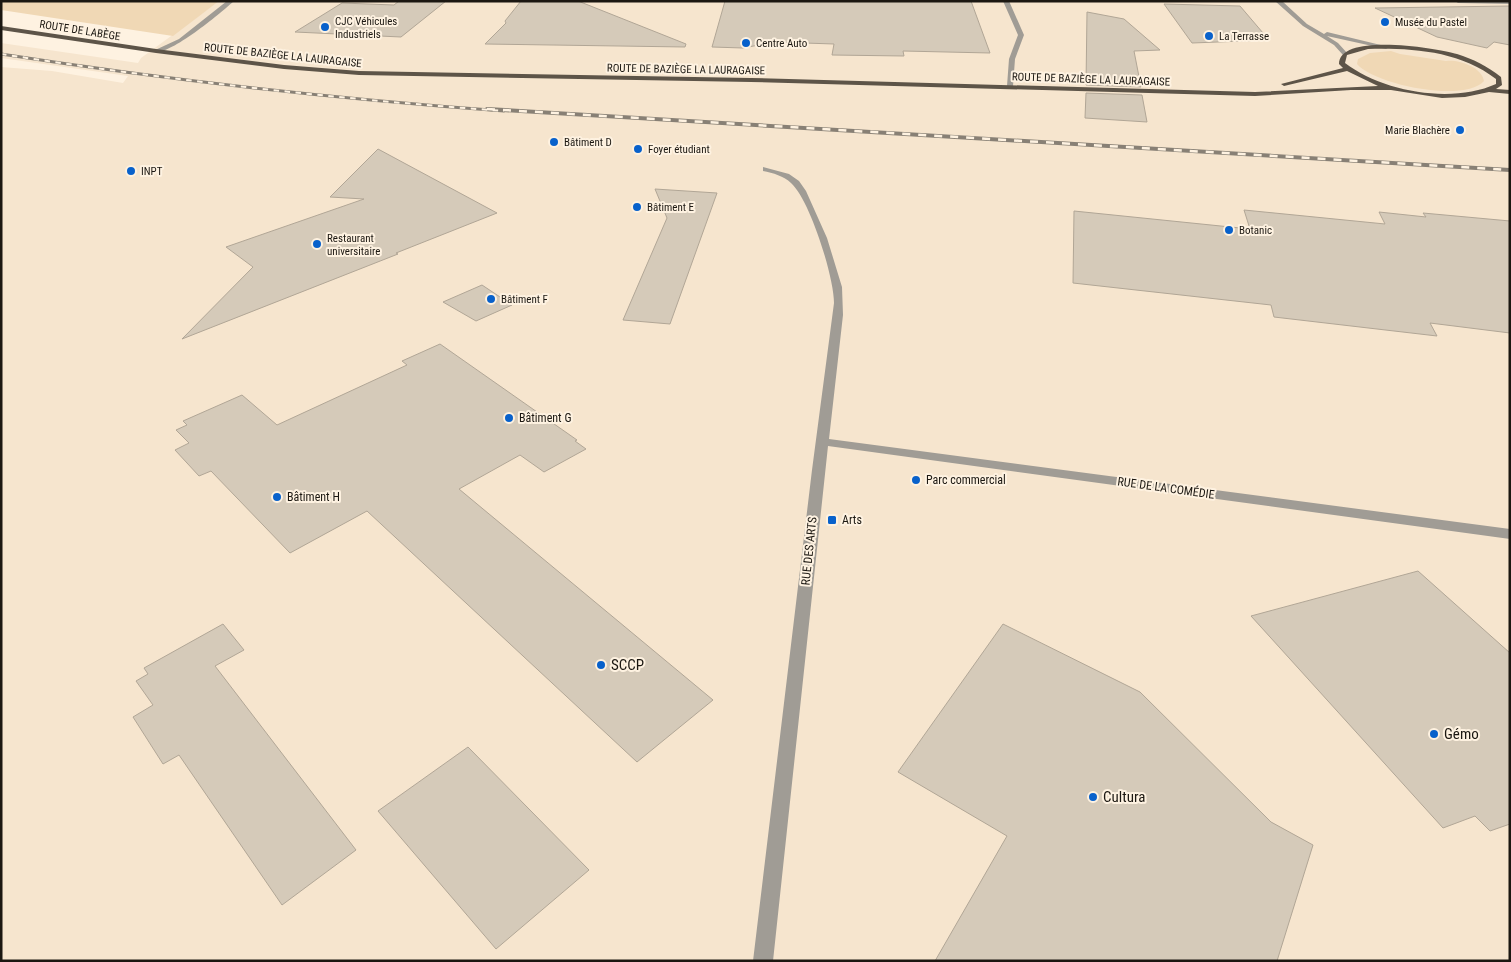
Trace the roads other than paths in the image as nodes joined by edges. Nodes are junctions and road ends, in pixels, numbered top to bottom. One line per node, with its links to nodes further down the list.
1 (231, 1): 9 (street)
2 (1006, 1): 14 (street)
3 (1278, 1): 7 (street)
4 (1458, 1): 5 (street)
5 (1510, 2)
6 (1, 28): 9 (main road, ROUTE DE LABÈGE)
7 (1316, 31): 8 (street); 10 (street)
8 (1386, 47): 10 (main road); 12 (main road)
9 (156, 51): 14 (main road, ROUTE DE BAZIÈGE LA LAURAGAISE)
10 (1345, 54): 11 (main road)
11 (1348, 69): 15 (main road); 17 (main road, ROUTE DE BAZIÈGE LA LAURAGAISE)
12 (1491, 71): 13 (main road); 16 (main road)
13 (1510, 75)
14 (1010, 86): 17 (main road, ROUTE DE BAZIÈGE LA LAURAGAISE)
15 (1395, 88): 16 (main road); 17 (main road, ROUTE DE BAZIÈGE LA LAURAGAISE)
16 (1491, 91): 18 (main road)
17 (1217, 92)
18 (1510, 92)
19 (766, 169): 20 (street, RUE DES ARTS)
20 (823, 442): 21 (street, RUE DE LA COMÉDIE); 22 (street, RUE DES ARTS)
21 (1510, 534)
22 (763, 961)

